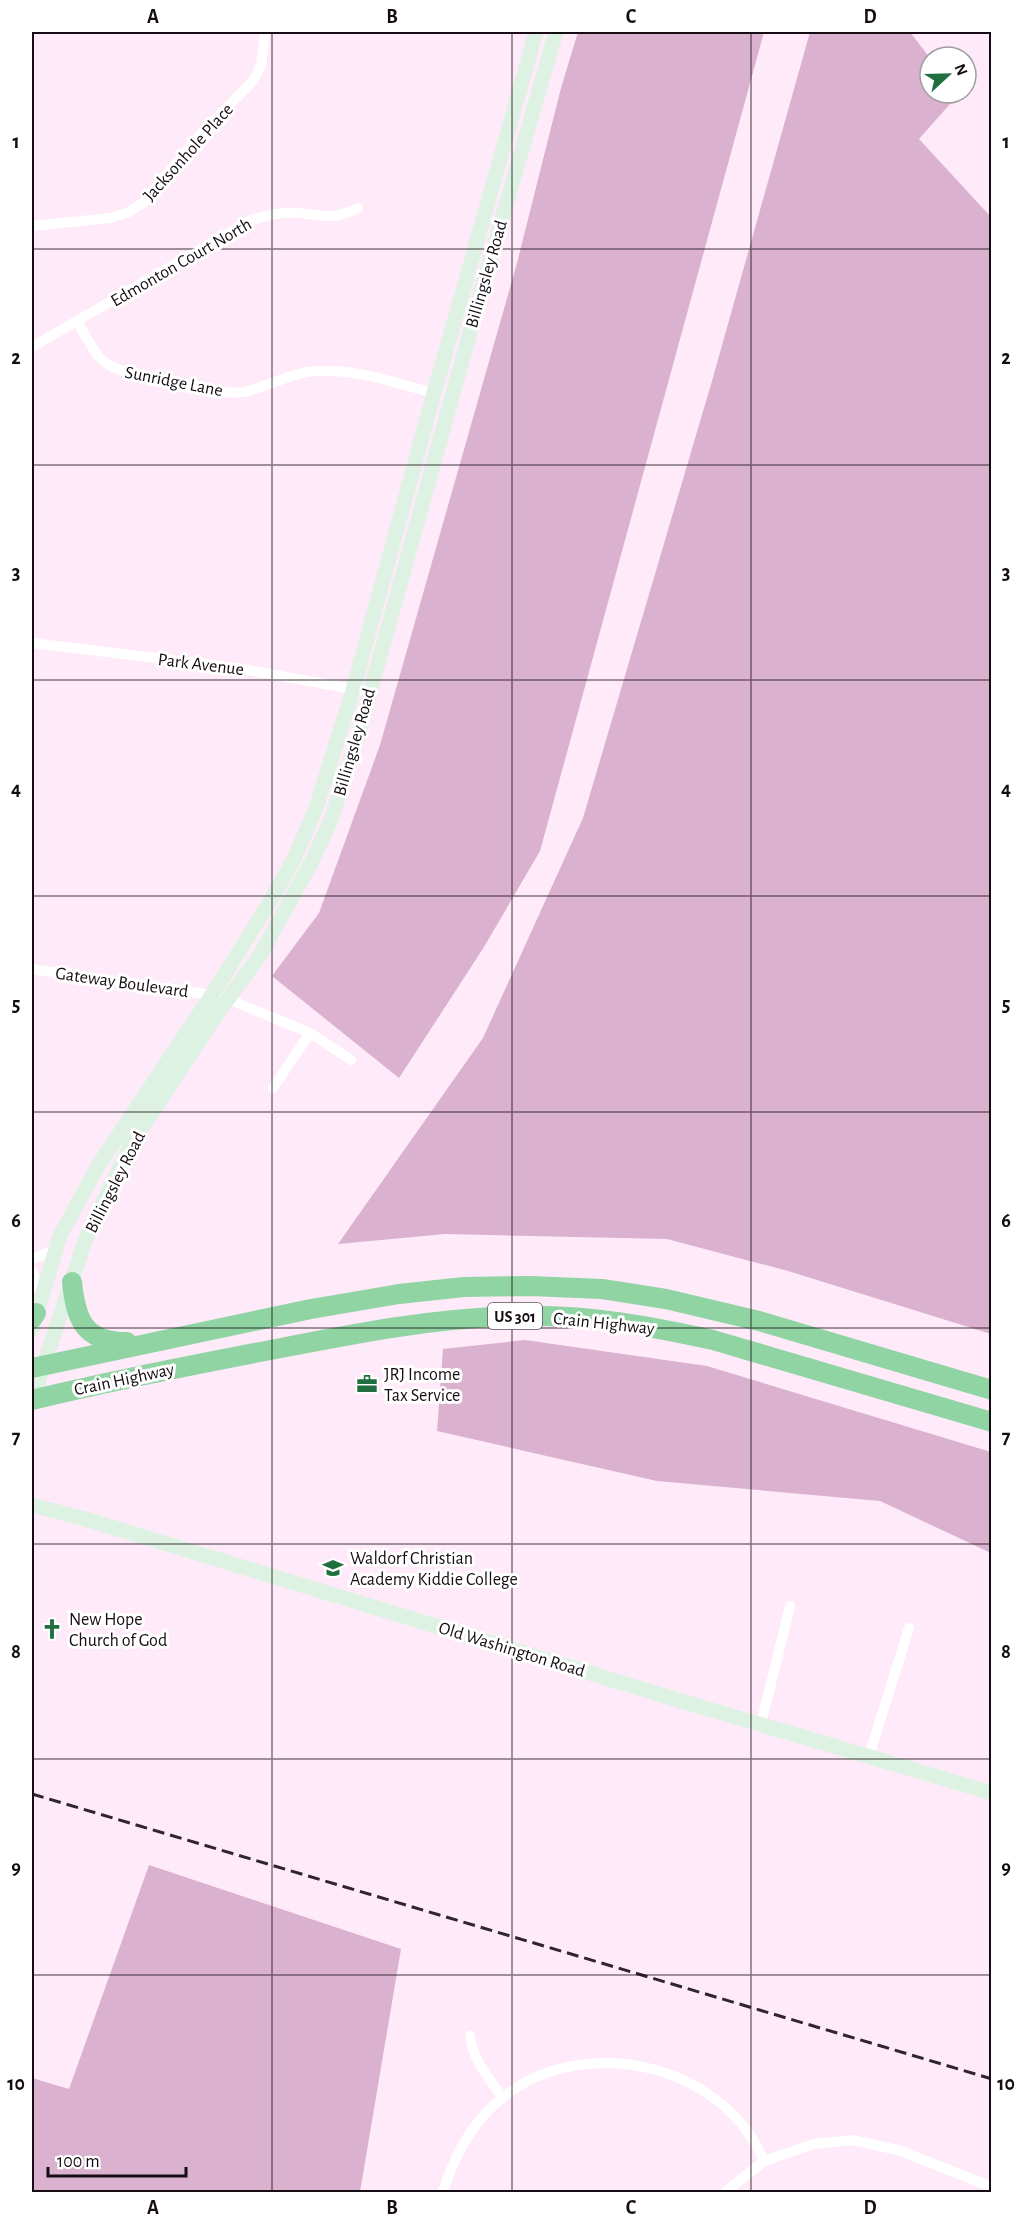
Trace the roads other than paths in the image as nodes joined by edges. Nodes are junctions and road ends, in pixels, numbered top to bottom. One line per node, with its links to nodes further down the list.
1 (265, 32): 5 (street, Jacksonhole Place)
2 (536, 32): 8 (main road, Billingsley Road)
3 (556, 32): 11 (main road, Billingsley Road)
4 (358, 208): 6 (street, Edmonton Court North)
5 (32, 226)
6 (78, 322): 7 (street, Edmonton Court North); 8 (street, Sunridge Lane)
7 (32, 347)
8 (434, 393): 10 (main road, Billingsley Road)
9 (32, 643): 10 (street, Park Avenue)
10 (353, 690): 11 (street, Park Avenue); 13 (main road, Billingsley Road)
11 (369, 693): 14 (main road, Billingsley Road)
12 (32, 969): 13 (street, Gateway Boulevard)
13 (212, 995): 14 (street, Gateway Boulevard); 18 (main road, Billingsley Road)
14 (228, 999): 15 (street, Gateway Boulevard); 21 (main road, Billingsley Road)
15 (310, 1033): 16 (street, Gateway Boulevard); 17 (street)
16 (351, 1060)
17 (273, 1088)
18 (55, 1250): 19 (street); 22 (main road, Billingsley Road)
19 (32, 1259)
20 (32, 1271): 22 (street)
21 (72, 1282): 23 (highway); 24 (main road, Billingsley Road)
22 (35, 1314)
23 (147, 1342): 24 (highway, Crain Highway / US 301); 25 (highway, Crain Highway / US 301)
24 (38, 1367): 26 (main road, Billingsley Road)
25 (992, 1390)
26 (32, 1400): 27 (highway, Crain Highway / US 301)
27 (992, 1422)
28 (32, 1505): 31 (main road, Old Washington Road)
29 (790, 1606): 31 (street)
30 (909, 1628): 32 (street)
31 (761, 1724): 32 (main road, Old Washington Road)
32 (869, 1756): 33 (main road, Old Washington Road)
33 (992, 1793)
34 (470, 2037): 35 (street)
35 (503, 2098): 36 (street); 38 (street)
36 (764, 2161): 37 (street); 39 (street)
37 (992, 2187)
38 (442, 2193)
39 (725, 2193)

